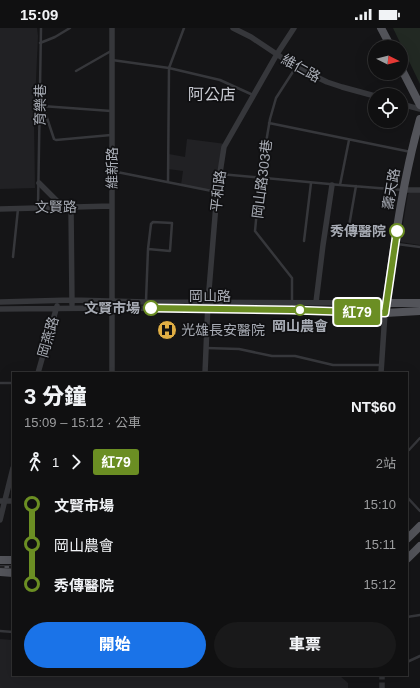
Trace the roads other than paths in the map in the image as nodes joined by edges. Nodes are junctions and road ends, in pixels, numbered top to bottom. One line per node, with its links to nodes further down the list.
1 (41, 28): 9 (lane, 育樂巷)
2 (70, 28): 9 (lane)
3 (112, 28): 10 (street, 維新路)
4 (184, 28): 14 (lane)
5 (233, 28): 11 (street, 維仁路)
6 (294, 28): 11 (street, 平和路)
7 (382, 28): 8 (main road)
8 (388, 40)
9 (40, 42): 20 (lane, 育樂巷)
10 (112, 51): 12 (street, 維新路); 15 (lane)
11 (277, 54): 13 (street, 維仁路); 18 (street, 平和路)
12 (112, 60): 14 (lane); 23 (street, 維新路)
13 (296, 67): 17 (street, 維仁路); 25 (lane, 岡山路303巷)
14 (169, 68): 18 (lane); 32 (lane)
15 (76, 71)
16 (407, 80): 19 (main road)
17 (368, 94)
18 (253, 96): 30 (street, 平和路)
19 (420, 105)
20 (41, 106): 23 (lane); 26 (lane); 33 (lane, 育樂巷)
21 (408, 106): 22 (street)
22 (420, 109)
23 (112, 111): 26 (street, 維新路)
24 (420, 119): 28 (main road, 壽天路)
25 (269, 123): 27 (lane); 31 (lane, 岡山路303巷)
26 (112, 135): 29 (street, 維新路)
27 (349, 140): 28 (lane); 36 (lane)
28 (413, 150): 38 (main road, 壽天路)
29 (112, 170): 32 (lane); 41 (street, 維新路)
30 (220, 174): 31 (lane); 40 (street, 平和路)
31 (260, 178): 34 (lane); 59 (lane, 岡山路303巷)
32 (168, 182): 40 (lane)
33 (39, 183): 42 (lane, 育樂巷); 43 (street)
34 (311, 183): 35 (lane); 48 (lane)
35 (332, 185): 36 (lane); 60 (street)
36 (340, 185): 37 (lane)
37 (356, 186): 38 (lane); 47 (lane)
38 (403, 190): 39 (street); 49 (main road, 壽天路)
39 (420, 190)
40 (217, 192): 58 (street, 平和路)
41 (112, 206): 44 (street, 文賢路); 55 (street, 維新路)
42 (38, 207): 43 (street, 文賢路); 45 (street, 文賢路)
43 (63, 207): 44 (street, 文賢路)
44 (71, 207): 54 (street)
45 (18, 208): 46 (street, 文賢路); 52 (lane)
46 (0, 209)
47 (349, 226)
48 (304, 241)
49 (395, 244): 50 (lane); 61 (main road, 壽天路)
50 (420, 247)
51 (148, 249): 51 (lane); 57 (lane)
52 (14, 257)
53 (59, 300): 54 (street, 岡山路); 56 (street, 岡山路); 63 (street, 岡燕路)
54 (72, 300): 55 (street, 岡山路); 64 (street)
55 (112, 301): 57 (street, 岡山路); 65 (street, 維新路)
56 (0, 302)
57 (146, 302): 58 (street, 岡山路)
58 (208, 302): 59 (street, 岡山路); 67 (street, 平和路)
59 (291, 302): 60 (street, 岡山路); 68 (lane, 岡山路303巷)
60 (316, 302): 61 (street, 岡山路)
61 (387, 303): 62 (main road, 岡山路); 70 (main road, 壽天路)
62 (420, 303)
63 (56, 308): 64 (street, 岡山路); 66 (street, 岡山路); 73 (street, 岡燕路)
64 (72, 308): 65 (street, 岡山路)
65 (112, 308): 67 (street, 岡山路); 74 (street, 維新路)
66 (0, 309)
67 (208, 309): 68 (street, 岡山路); 71 (street, 平和路)
68 (292, 310): 70 (street, 岡山路)
69 (420, 311): 70 (main road, 岡山路)
70 (385, 313): 72 (street)
71 (206, 348): 72 (lane); 75 (street, 平和路)
72 (381, 365): 76 (street)
73 (38, 372)
74 (112, 372)
75 (205, 372)
76 (381, 372)
77 (0, 383): 78 (lane)
78 (12, 383)
79 (420, 438): 80 (lane)
80 (408, 450)
81 (12, 471): 83 (street)
82 (408, 498): 84 (lane)
83 (2, 501): 85 (street)
84 (420, 510)
85 (0, 520)
86 (420, 526): 87 (main road)
87 (408, 538)
88 (420, 546): 89 (main road)
89 (408, 558)
90 (0, 560): 91 (main road)
91 (12, 560)
92 (0, 572): 93 (main road)
93 (12, 572)
94 (420, 615): 95 (lane)
95 (408, 617)
96 (0, 631): 97 (lane)
97 (12, 632)
98 (420, 656): 99 (lane)
99 (408, 662)

